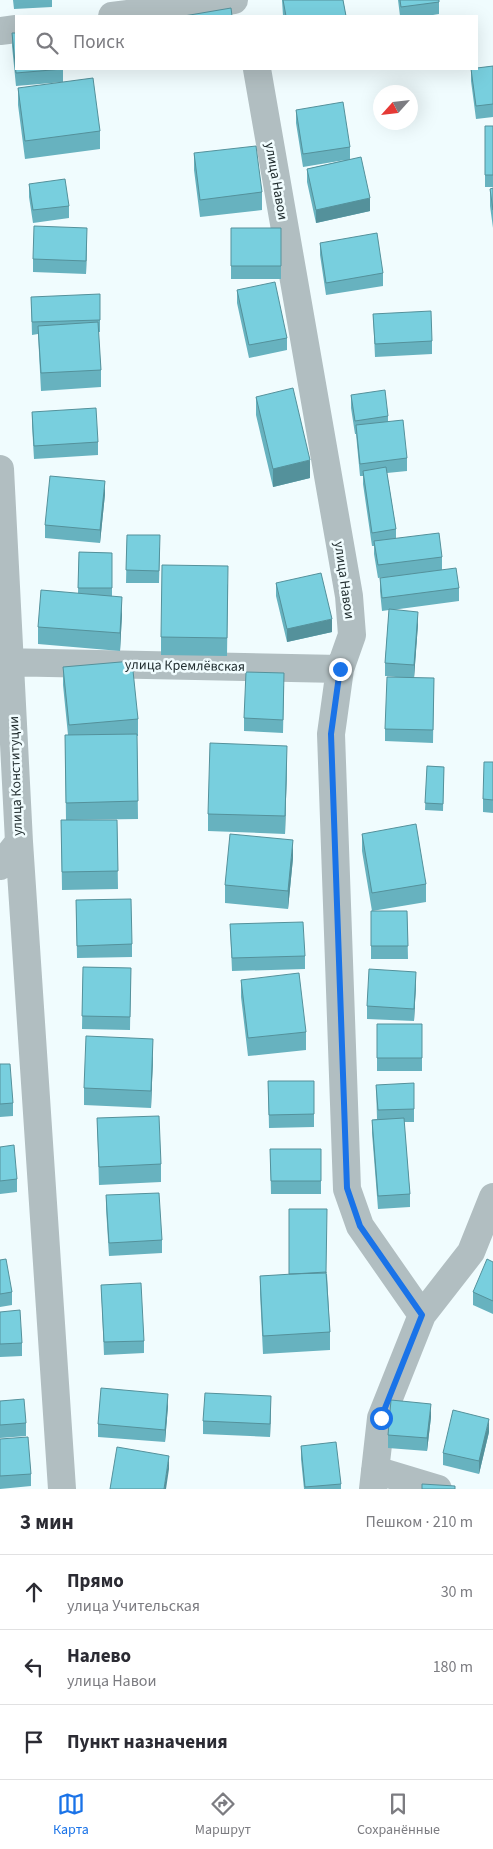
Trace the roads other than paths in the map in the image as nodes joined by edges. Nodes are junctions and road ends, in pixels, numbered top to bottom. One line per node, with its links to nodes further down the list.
1 (234, 0): 3 (street)
2 (245, 0): 4 (street)
3 (120, 15)
4 (248, 15)
5 (15, 29): 6 (street)
6 (0, 31)
7 (257, 70): 10 (street, улица Навои)
8 (0, 469): 9 (street, улица Конституции)
9 (5, 661): 10 (street, улица Кремлёвская); 11 (street, улица Конституции)
10 (340, 669): 15 (street, улица Навои)
11 (18, 842): 12 (street, улица Конституции); 17 (street)
12 (0, 866)
13 (493, 1197): 14 (street)
14 (483, 1248): 15 (street)
15 (422, 1315): 16 (street)
16 (374, 1480): 18 (street)
17 (62, 1489)
18 (438, 1489)

